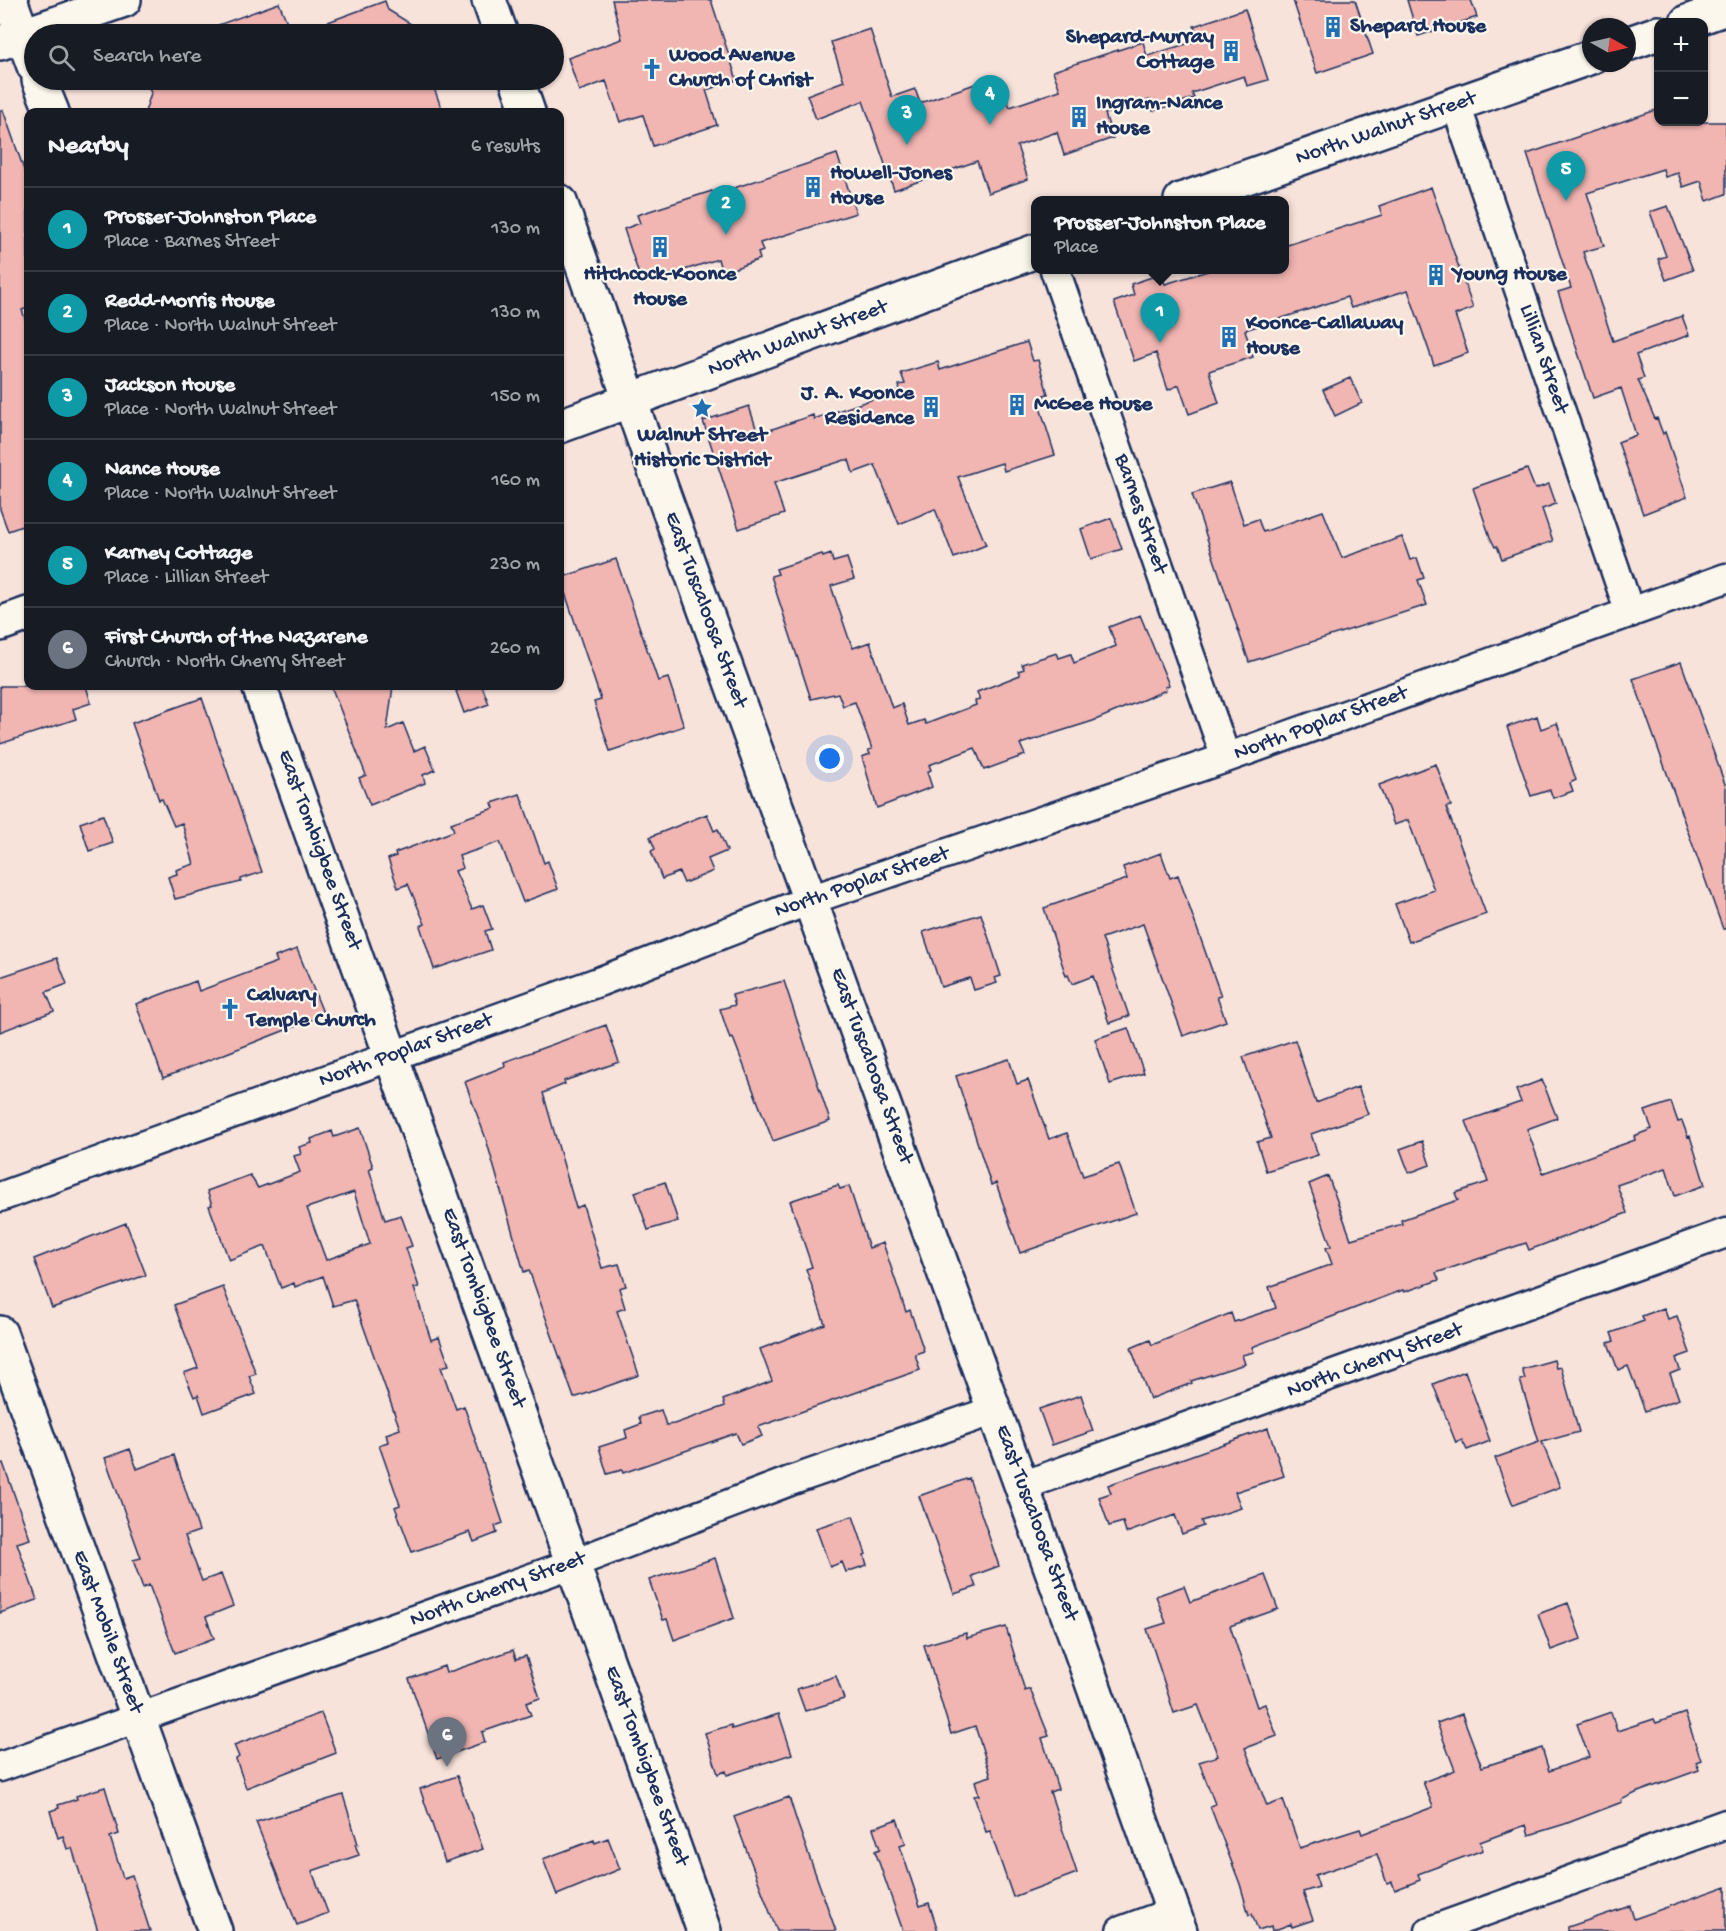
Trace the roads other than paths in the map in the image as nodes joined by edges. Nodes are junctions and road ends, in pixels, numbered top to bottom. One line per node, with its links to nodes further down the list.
1 (10, 0): 9 (street)
2 (124, 0): 6 (street)
3 (489, 0): 7 (street)
4 (1726, 9): 5 (street)
5 (1699, 18)
6 (54, 24)
7 (497, 24)
8 (1654, 35): 10 (street)
9 (11, 39): 11 (street)
10 (1636, 41)
11 (24, 54)
12 (1582, 60): 15 (street, North Walnut Street)
13 (43, 90): 16 (street)
14 (520, 90): 17 (street)
15 (1455, 105): 18 (street, North Walnut Street); 25 (street, Lillian Street)
16 (50, 108)
17 (527, 108)
18 (1195, 196)
19 (564, 214): 22 (street, East Tuscaloosa Street)
20 (1031, 252): 22 (street, North Walnut Street)
21 (1056, 274): 29 (street, Barnes Street)
22 (629, 402): 23 (street, North Walnut Street); 30 (street, East Tuscaloosa Street)
23 (564, 425)
24 (1726, 578): 25 (street, North Poplar Street)
25 (1630, 613): 29 (street, North Poplar Street)
26 (24, 615): 27 (street)
27 (0, 624)
28 (261, 690): 31 (street, East Tombigbee Street)
29 (1226, 758): 30 (street, North Poplar Street)
30 (810, 900): 31 (street, North Poplar Street); 35 (street, East Tuscaloosa Street)
31 (392, 1056): 32 (street, North Poplar Street); 37 (street, East Tombigbee Street)
32 (0, 1197)
33 (1726, 1233): 36 (street, North Cherry Street)
34 (0, 1333): 38 (street, East Mobile Street)
35 (995, 1410): 36 (street, East Tuscaloosa Street); 37 (street, North Cherry Street)
36 (1022, 1486): 41 (street, East Tuscaloosa Street)
37 (574, 1563): 38 (street, North Cherry Street); 43 (street, East Tombigbee Street)
38 (138, 1718): 39 (street, North Cherry Street); 42 (street, East Mobile Street)
39 (0, 1767)
40 (1726, 1824): 45 (street)
41 (1177, 1921): 44 (street)
42 (214, 1931)
43 (704, 1931)
44 (1121, 1931)
45 (1430, 1931)

